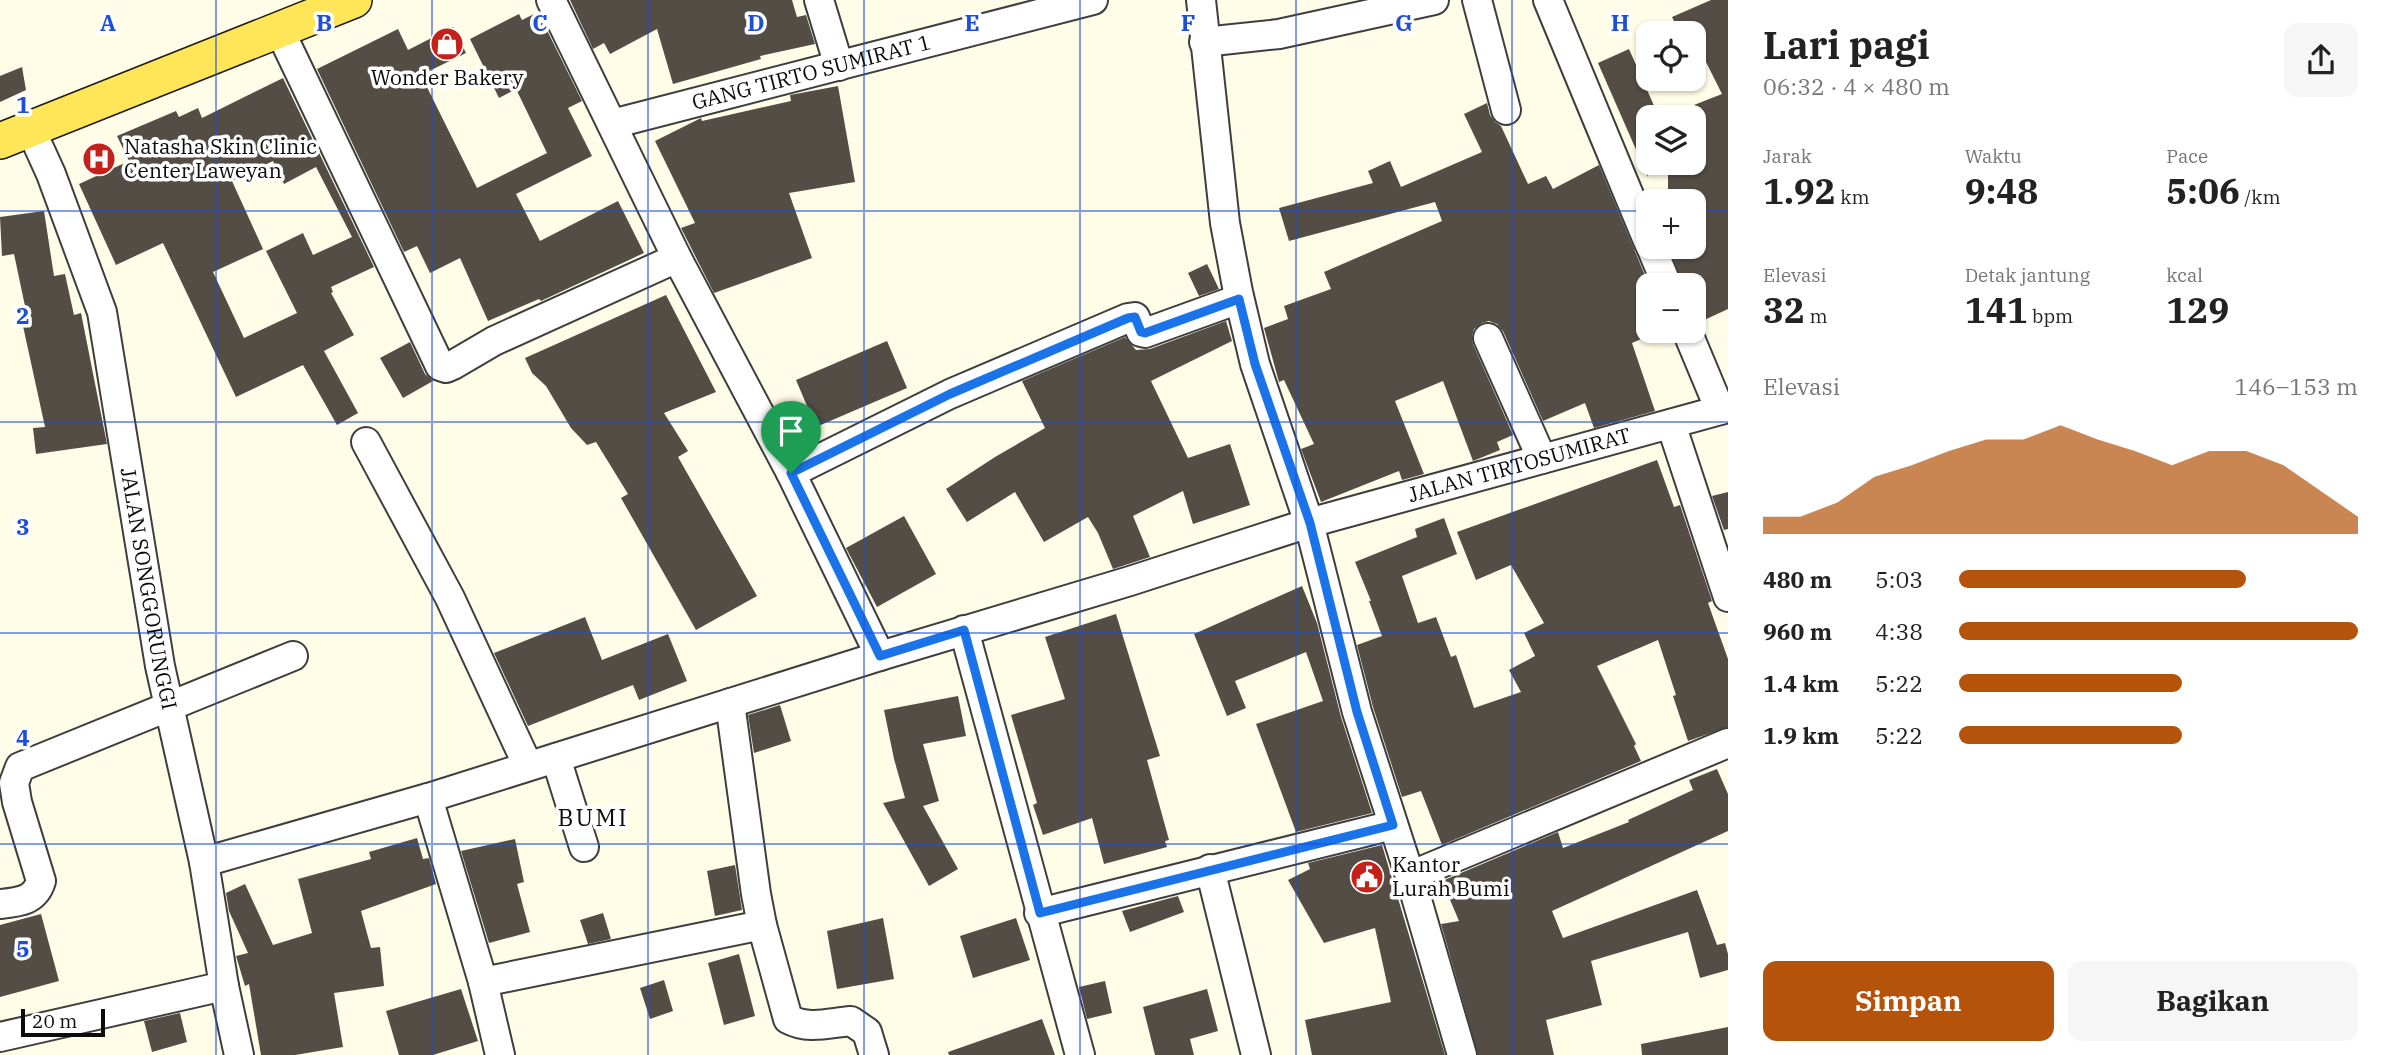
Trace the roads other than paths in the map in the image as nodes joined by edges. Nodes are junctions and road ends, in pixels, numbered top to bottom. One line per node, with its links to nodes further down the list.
1 (354, 0): 9 (main road)
2 (551, 0): 13 (street)
3 (819, 0): 11 (street)
4 (1093, 0): 11 (street, GANG TIRTO SUMIRAT 1)
5 (1201, 0): 10 (street)
6 (1434, 0): 10 (street)
7 (1477, 0): 12 (street)
8 (1548, 0): 15 (street)
9 (279, 29): 14 (main road); 16 (street)
10 (1204, 42): 17 (street)
11 (839, 66): 13 (street, GANG TIRTO SUMIRAT 1)
12 (1506, 110)
13 (612, 124): 16 (street)
14 (15, 136): 31 (street, JALAN SONGGORUNGGI)
15 (1636, 212)
16 (677, 258): 24 (street)
17 (1239, 299): 24 (street); 25 (street)
18 (1488, 338): 23 (street)
19 (1693, 343): 20 (street)
20 (1724, 409): 21 (street, JALAN TIRTOSUMIRAT)
21 (1671, 424): 23 (street, JALAN TIRTOSUMIRAT); 26 (street)
22 (366, 442): 34 (street)
23 (1542, 459): 25 (street, JALAN TIRTOSUMIRAT)
24 (791, 473): 29 (street)
25 (1310, 523): 27 (street, JALAN TIRTOSUMIRAT); 36 (street)
26 (1728, 597)
27 (964, 630): 29 (street, JALAN TIRTOSUMIRAT); 42 (street)
28 (293, 656): 31 (street)
29 (880, 656): 30 (street, JALAN TIRTOSUMIRAT)
30 (730, 703): 33 (street, JALAN TIRTOSUMIRAT); 43 (street)
31 (169, 706): 38 (street, JALAN SONGGORUNGGI); 41 (street)
32 (1728, 743): 40 (street)
33 (555, 758): 34 (street, JALAN TIRTOSUMIRAT); 37 (street)
34 (528, 766): 35 (street, JALAN TIRTOSUMIRAT)
35 (428, 799): 38 (street, JALAN TIRTOSUMIRAT); 44 (street)
36 (1393, 825): 39 (street); 40 (street)
37 (584, 847)
38 (204, 862): 45 (street, JALAN SONGGORUNGGI)
39 (1210, 869): 42 (street); 51 (street)
40 (1410, 876): 52 (street)
41 (0, 904)
42 (1040, 913): 50 (street)
43 (762, 925): 44 (street); 49 (street)
44 (483, 982): 48 (street)
45 (225, 986): 46 (street); 47 (street, JALAN SONGGORUNGGI)
46 (0, 1037)
47 (239, 1055)
48 (500, 1055)
49 (874, 1055)
50 (1080, 1055)
51 (1256, 1055)
52 (1462, 1055)

